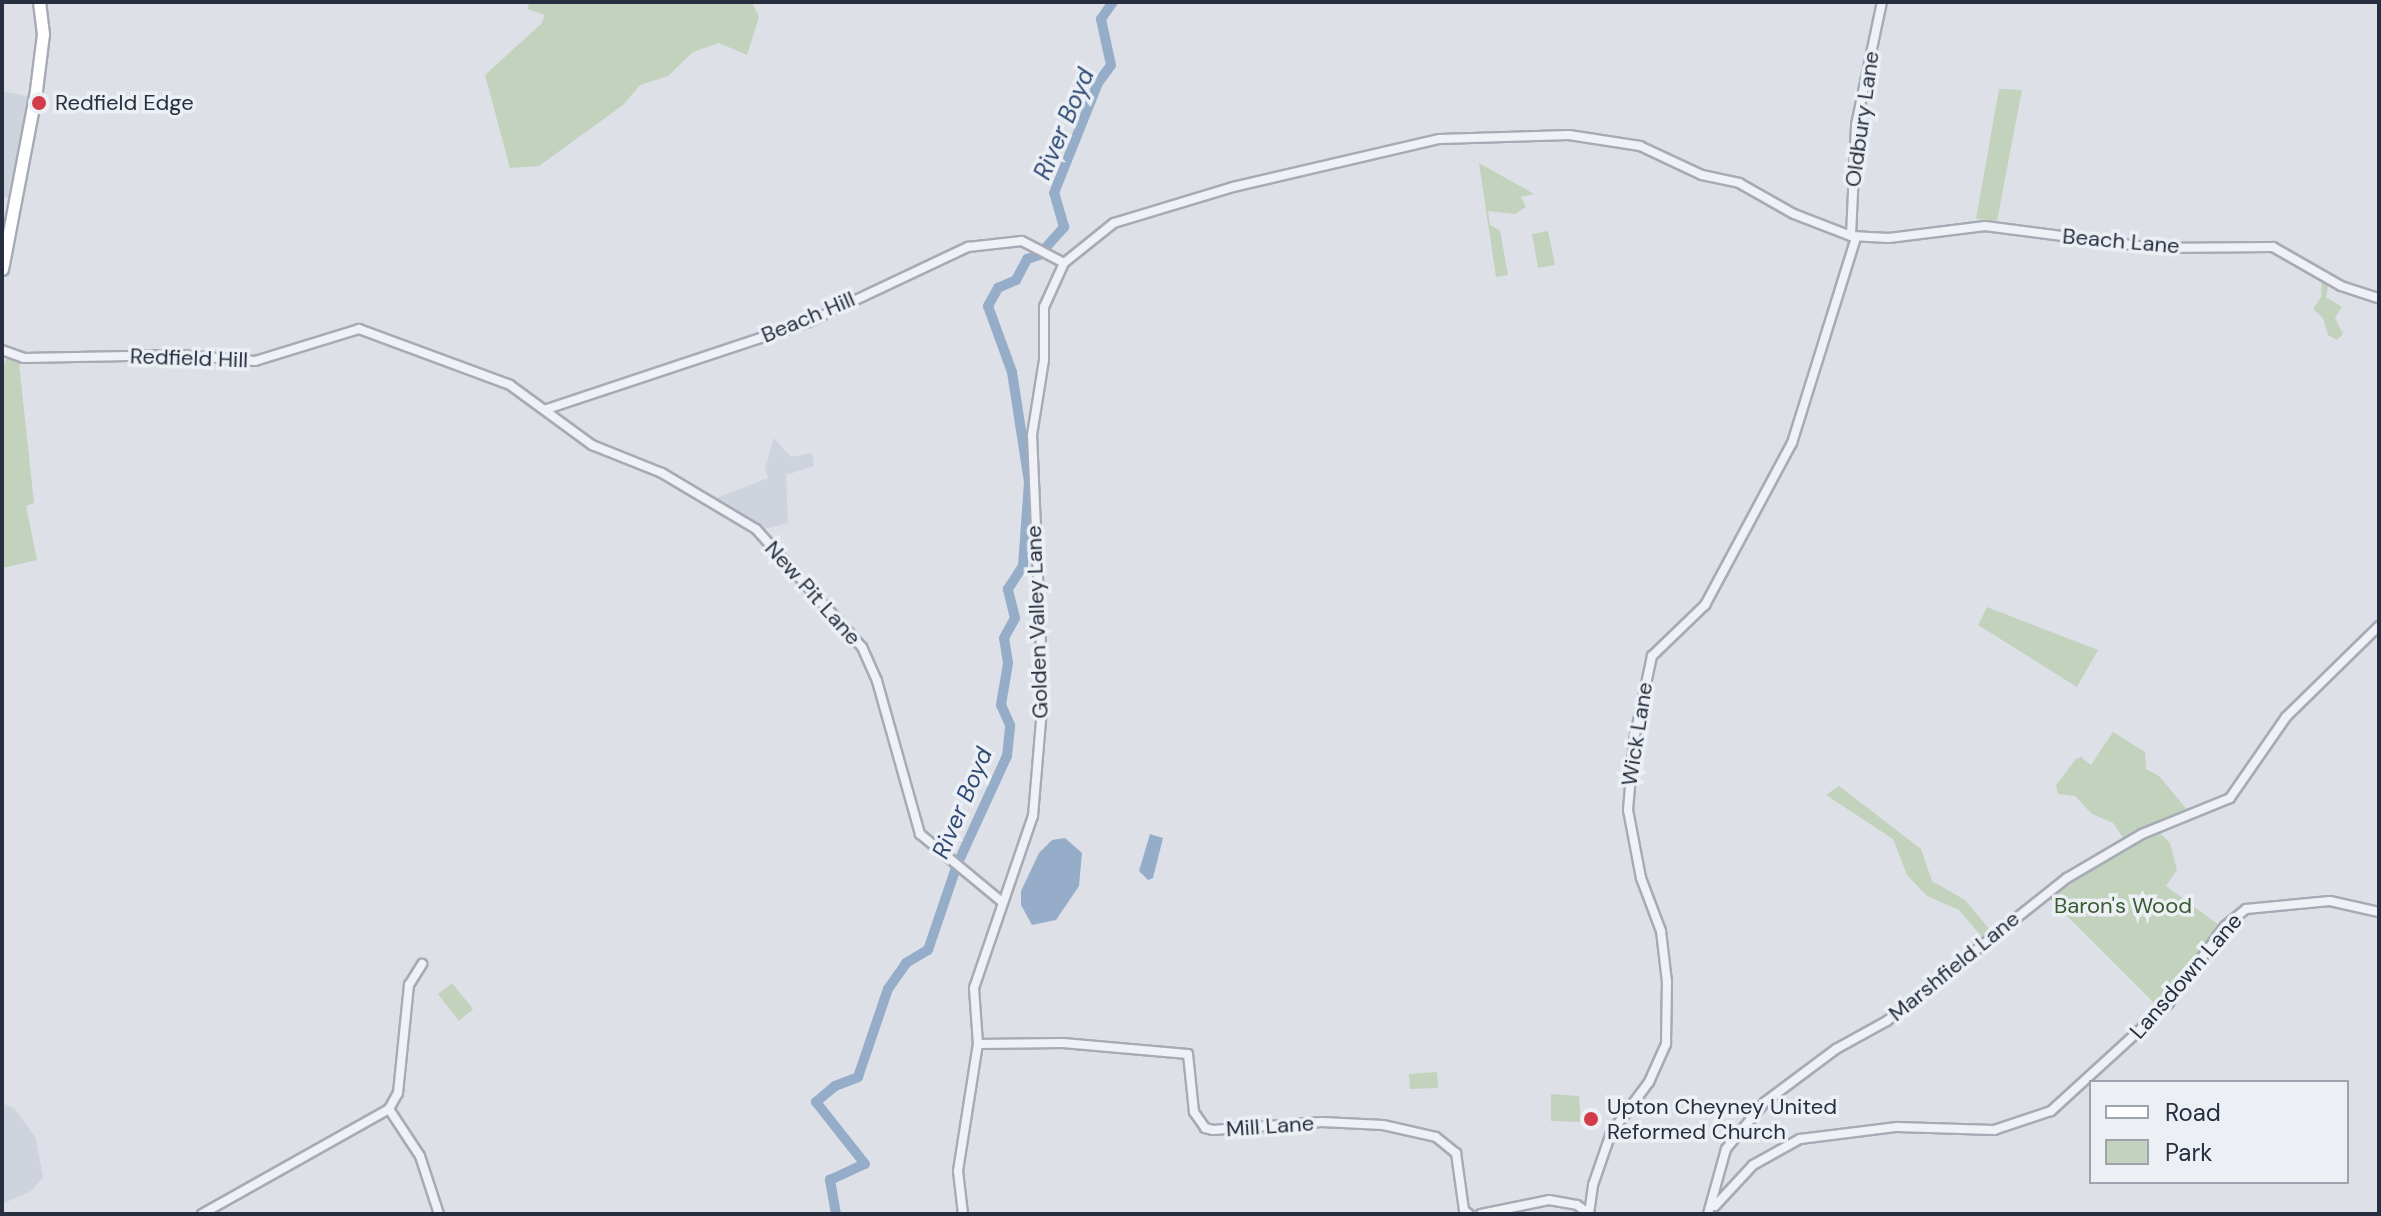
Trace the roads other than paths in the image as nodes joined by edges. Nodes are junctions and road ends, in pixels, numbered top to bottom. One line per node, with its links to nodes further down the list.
1 (39, 2): 5 (main road)
2 (1882, 2): 3 (street, Oldbury Lane)
3 (1853, 237): 4 (street); 6 (street, Beach Lane); 22 (street, Wick Lane)
4 (1064, 263): 8 (street, Beach Hill); 10 (street, Golden Valley Lane)
5 (2, 269)
6 (2379, 298)
7 (2, 350): 8 (street, Redfield Hill)
8 (547, 409): 10 (street, New Pit Lane)
9 (2379, 626): 16 (street, Marshfield Lane)
10 (1001, 901): 13 (street, Golden Valley Lane)
11 (2379, 912): 16 (street, Lansdown Lane)
12 (422, 964): 14 (street)
13 (978, 1044): 19 (street, Golden Valley Lane); 20 (street, Mill Lane)
14 (389, 1109): 17 (street); 18 (street)
15 (1511, 1211): 21 (street); 22 (street)
16 (1710, 1212)
17 (202, 1214)
18 (439, 1214)
19 (963, 1214)
20 (1469, 1214)
21 (1481, 1214)
22 (1589, 1214)

